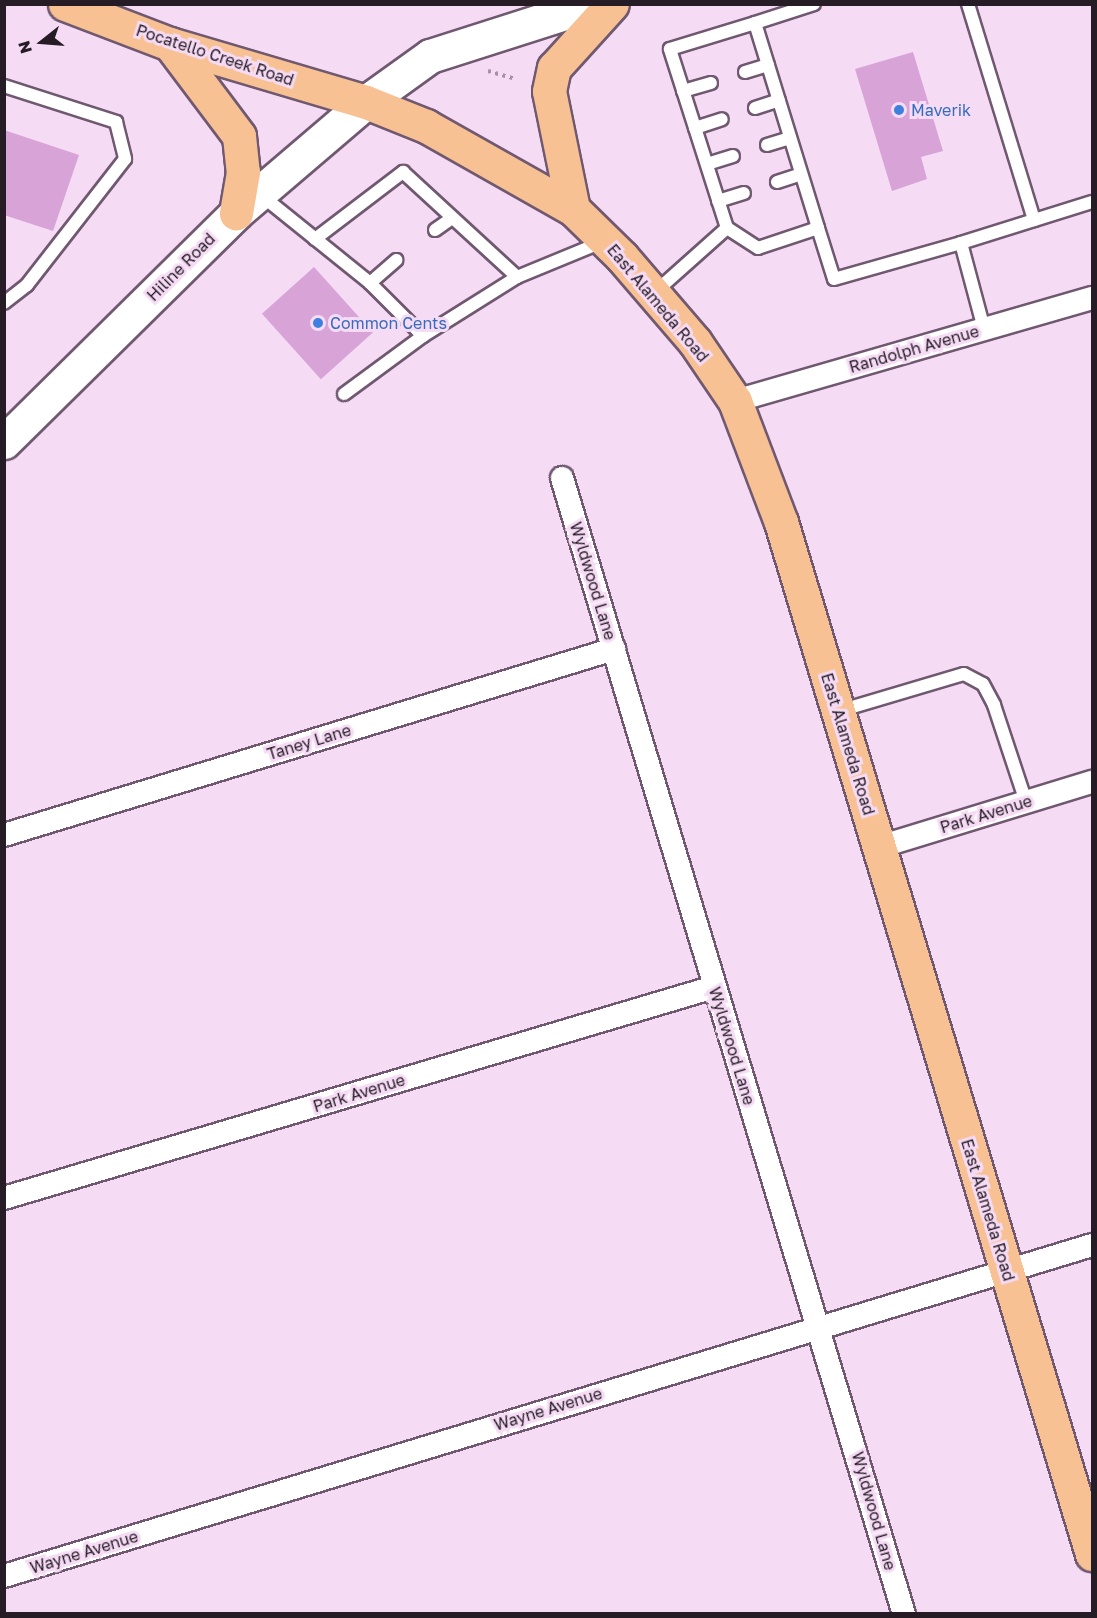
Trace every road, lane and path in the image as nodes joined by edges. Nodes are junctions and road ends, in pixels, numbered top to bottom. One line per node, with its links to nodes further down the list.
1 (65, 4): 7 (main road, Pocatello Creek Road)
2 (593, 4): 14 (street, Hiline Road)
3 (612, 4): 28 (main road)
4 (814, 4): 6 (lane)
5 (968, 4): 30 (lane)
6 (755, 23): 8 (lane); 12 (lane)
7 (170, 44): 14 (main road, Pocatello Creek Road); 27 (main road)
8 (768, 65): 9 (lane); 13 (lane)
9 (745, 72)
10 (711, 83): 12 (lane)
11 (4, 86): 42 (lane)
12 (683, 91): 17 (lane)
13 (778, 100): 15 (lane); 18 (lane)
14 (366, 102): 27 (street, Hiline Road); 28 (main road, East Alameda Road)
15 (755, 108)
16 (722, 119): 17 (lane)
17 (695, 128): 21 (lane)
18 (790, 138): 19 (lane); 22 (lane)
19 (767, 146)
20 (734, 156): 21 (lane)
21 (707, 164): 25 (lane)
22 (801, 174): 23 (lane); 32 (lane)
23 (777, 183)
24 (744, 193): 25 (lane)
25 (718, 201): 31 (lane)
26 (1092, 202): 30 (lane)
27 (247, 203): 34 (lane); 47 (street, Hiline Road)
28 (573, 209): 35 (main road, East Alameda Road)
29 (452, 218): 33 (lane); 34 (lane); 38 (lane)
30 (1034, 220): 36 (lane)
31 (727, 228): 32 (lane); 40 (lane)
32 (818, 228): 36 (lane)
33 (435, 230)
34 (315, 239): 39 (lane)
35 (606, 241): 38 (lane); 40 (main road, East Alameda Road)
36 (961, 243): 43 (lane)
37 (396, 260): 39 (lane)
38 (517, 277): 44 (lane)
39 (370, 283): 44 (lane)
40 (653, 294): 46 (main road, East Alameda Road)
41 (1092, 298): 43 (street, Randolph Avenue)
42 (4, 303)
43 (984, 329): 46 (street, Randolph Avenue)
44 (423, 336): 45 (lane)
45 (344, 394)
46 (735, 401): 50 (main road, East Alameda Road)
47 (4, 441)
48 (562, 478): 49 (street, Wyldwood Lane)
49 (614, 649): 53 (street, Taney Lane); 55 (street, Wyldwood Lane)
50 (838, 711): 52 (lane); 54 (main road, East Alameda Road)
51 (1092, 782): 52 (street, Park Avenue)
52 (1026, 802): 54 (street, Park Avenue)
53 (4, 835)
54 (879, 847): 58 (main road, East Alameda Road)
55 (714, 987): 56 (street, Park Avenue); 59 (street, Wyldwood Lane)
56 (4, 1198)
57 (1092, 1245): 58 (street, Wayne Avenue)
58 (1006, 1271): 59 (street, Wayne Avenue); 60 (main road, East Alameda Road)
59 (820, 1325): 61 (street, Wayne Avenue); 62 (street, Wyldwood Lane)
60 (1092, 1554)
61 (4, 1576)
62 (904, 1614)

